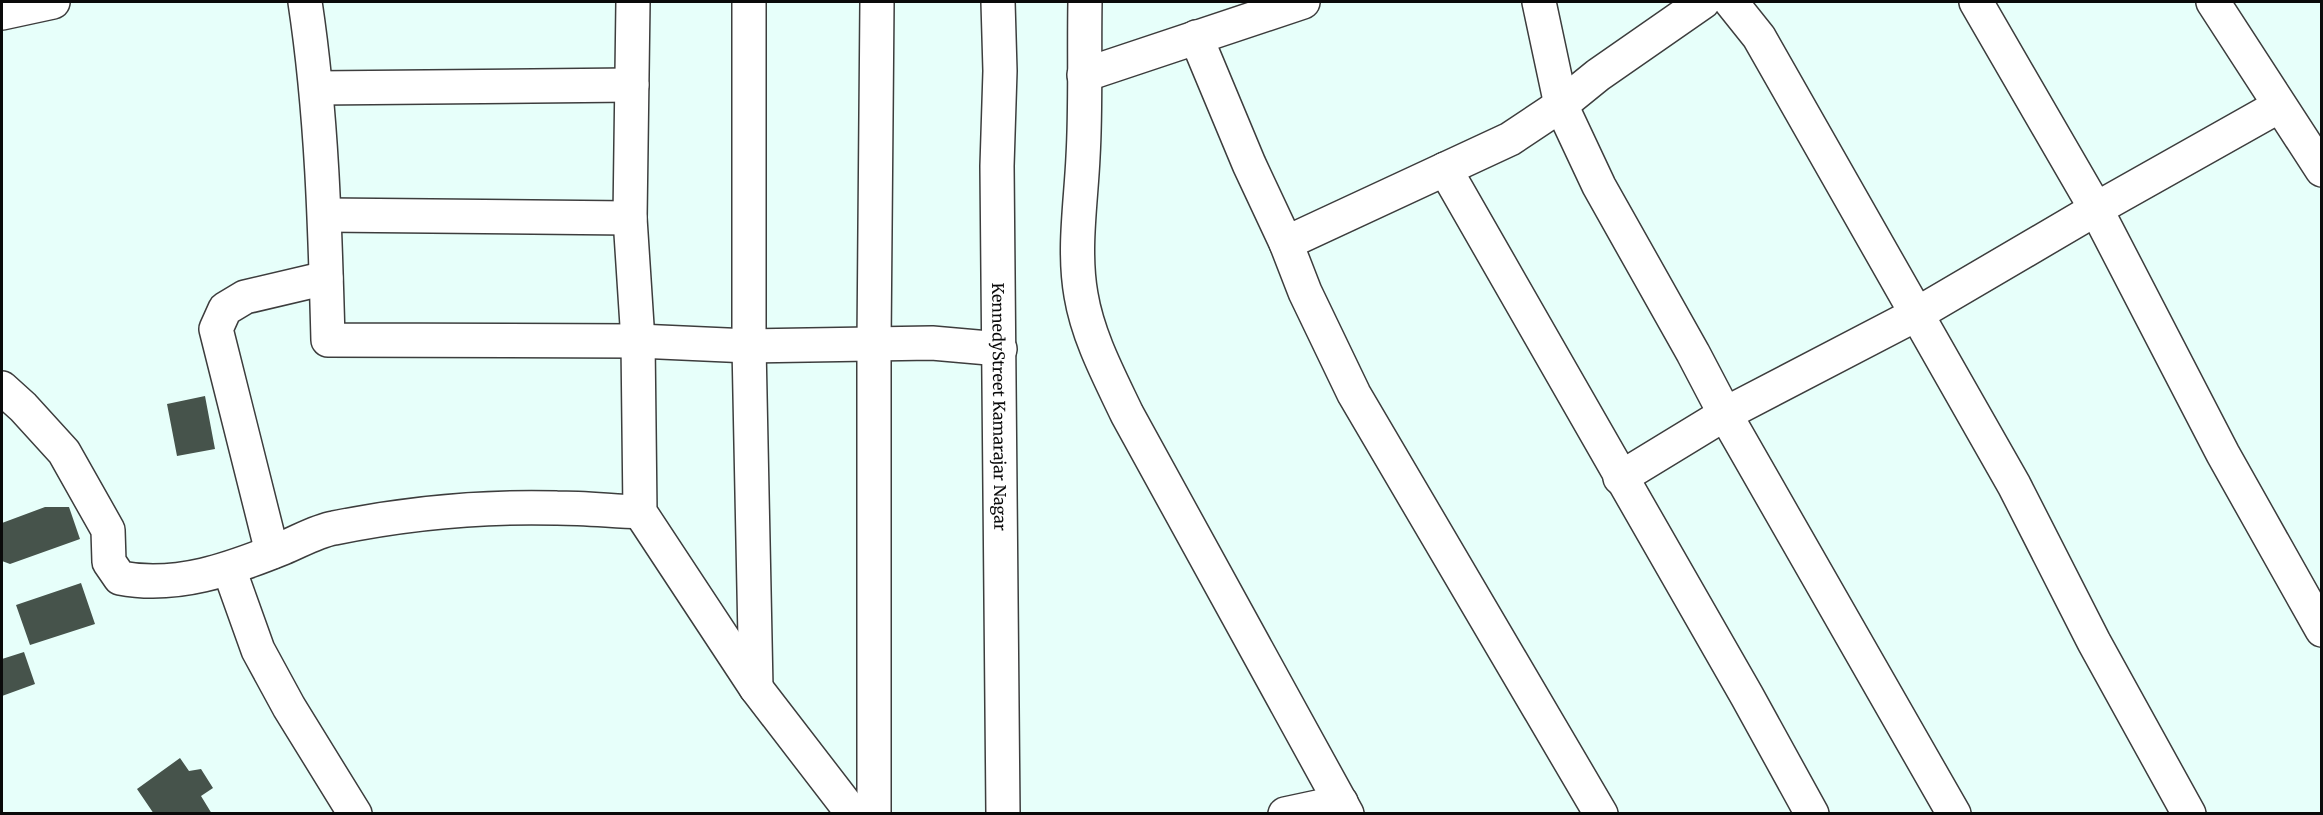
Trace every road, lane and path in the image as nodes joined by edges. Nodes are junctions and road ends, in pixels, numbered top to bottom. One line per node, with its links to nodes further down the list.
1 (53, 2): 14 (street)
2 (305, 2): 18 (street)
3 (633, 2): 17 (street)
4 (749, 2): 31 (street)
5 (877, 2): 30 (street)
6 (998, 2): 32 (street, KennedyStreet Kamarajar Nagar)
7 (1084, 2): 16 (street)
8 (1303, 2): 15 (street)
9 (1539, 2): 19 (street)
10 (1703, 2): 19 (street)
11 (1731, 2): 28 (street)
12 (1976, 2): 23 (street)
13 (2213, 2): 20 (street)
14 (2, 14)
15 (1196, 37): 16 (street); 26 (street)
16 (1084, 75): 41 (street)
17 (632, 85): 18 (street); 25 (street)
18 (316, 88): 24 (street)
19 (1561, 105): 21 (street); 34 (street)
20 (2279, 106): 22 (street); 23 (street)
21 (1444, 169): 26 (street); 35 (street)
22 (2322, 170)
23 (2096, 209): 28 (street); 39 (street)
24 (324, 215): 25 (street); 27 (street)
25 (630, 218): 29 (street)
26 (1286, 243): 47 (street)
27 (326, 278): 29 (street); 37 (street)
28 (1917, 314): 34 (street); 50 (street)
29 (638, 341): 31 (street); 36 (street)
30 (874, 343): 31 (street); 32 (street); 44 (street)
31 (749, 346): 40 (street)
32 (1000, 349): 45 (street, KennedyStreet Kamarajar Nagar)
33 (2, 388): 38 (street)
34 (1725, 414): 35 (street); 49 (street)
35 (1620, 478): 48 (street)
36 (640, 512): 37 (street); 40 (street)
37 (272, 552): 38 (street)
38 (229, 569): 42 (street)
39 (2322, 630)
40 (756, 688): 43 (street)
41 (1344, 808): 46 (street)
42 (355, 813)
43 (853, 813)
44 (874, 813)
45 (1003, 813)
46 (1285, 813)
47 (1601, 813)
48 (1812, 813)
49 (1954, 813)
50 (2189, 813)

